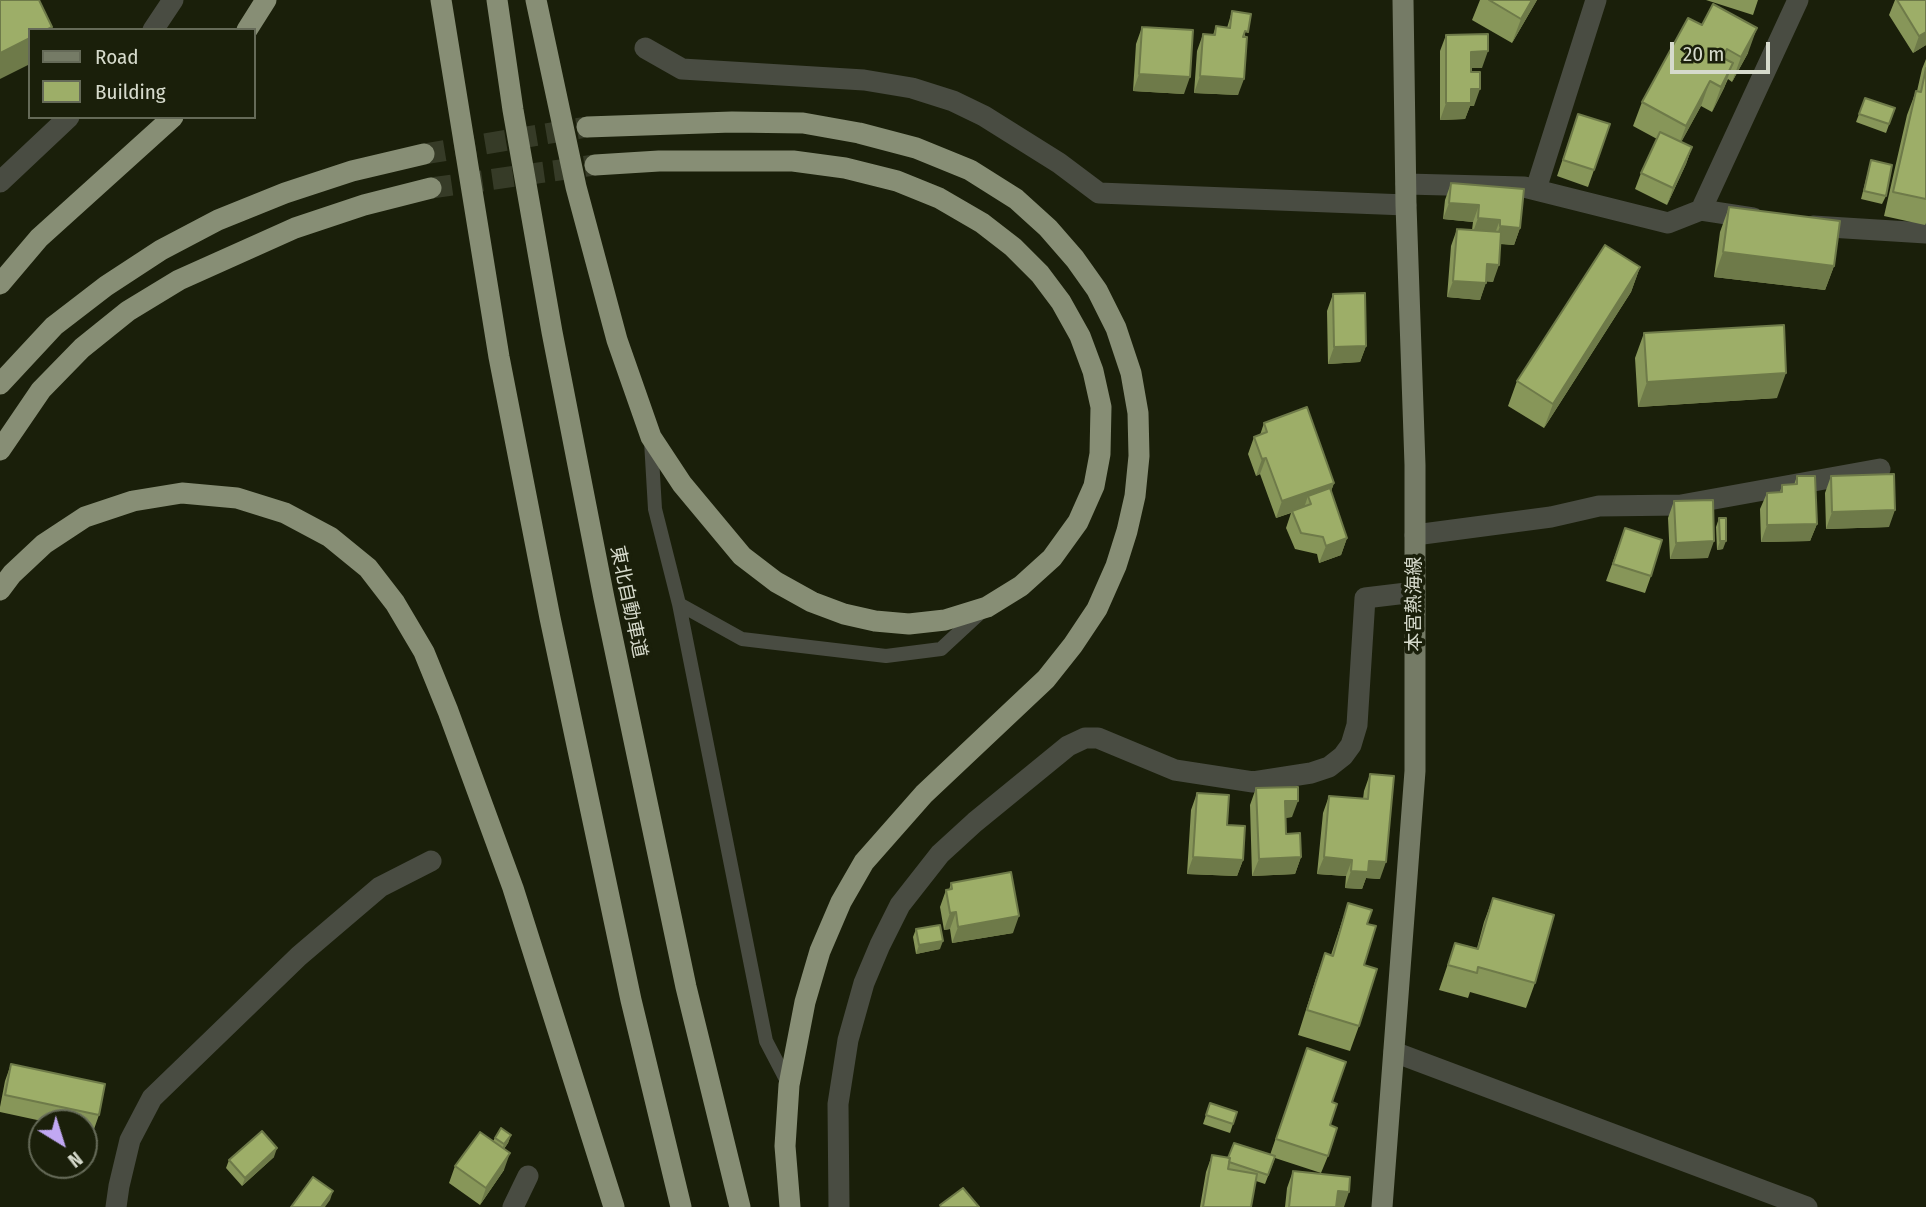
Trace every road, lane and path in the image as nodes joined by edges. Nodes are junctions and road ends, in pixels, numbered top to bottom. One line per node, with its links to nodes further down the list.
1 (173, 0): 9 (street)
2 (266, 0): 10 (highway)
3 (441, 0): 42 (highway)
4 (497, 0): 43 (highway, 東北自動車道)
5 (536, 0): 27 (highway)
6 (1404, 0): 20 (main road, 本宮熱海線)
7 (1596, 0): 19 (street)
8 (1798, 0): 21 (street)
9 (154, 28)
10 (248, 28)
11 (645, 48): 20 (street)
12 (67, 119): 17 (street)
13 (171, 119): 25 (highway)
14 (587, 127): 37 (highway)
15 (424, 154): 26 (highway)
16 (595, 165): 34 (highway)
17 (0, 182)
18 (431, 188): 28 (highway)
19 (1536, 189): 20 (street); 21 (street)
20 (1406, 194): 30 (main road, 本宮熱海線)
21 (1701, 210): 22 (street)
22 (1770, 221)
23 (1798, 225): 24 (street)
24 (1926, 233)
25 (0, 284)
26 (0, 384)
27 (651, 437): 33 (lane); 34 (highway)
28 (0, 450)
29 (1880, 468): 30 (street)
30 (1415, 536): 32 (main road, 本宮熱海線)
31 (0, 590): 41 (highway)
32 (1415, 592): 36 (main road, 本宮熱海線); 45 (street)
33 (679, 604): 34 (lane); 37 (lane)
34 (987, 607)
35 (431, 861): 39 (street)
36 (1394, 1052): 46 (main road, 本宮熱海線); 47 (street)
37 (789, 1084): 44 (highway)
38 (528, 1176): 40 (street)
39 (116, 1207)
40 (513, 1207)
41 (614, 1207)
42 (681, 1207)
43 (740, 1207)
44 (790, 1207)
45 (839, 1207)
46 (1382, 1207)
47 (1807, 1207)

